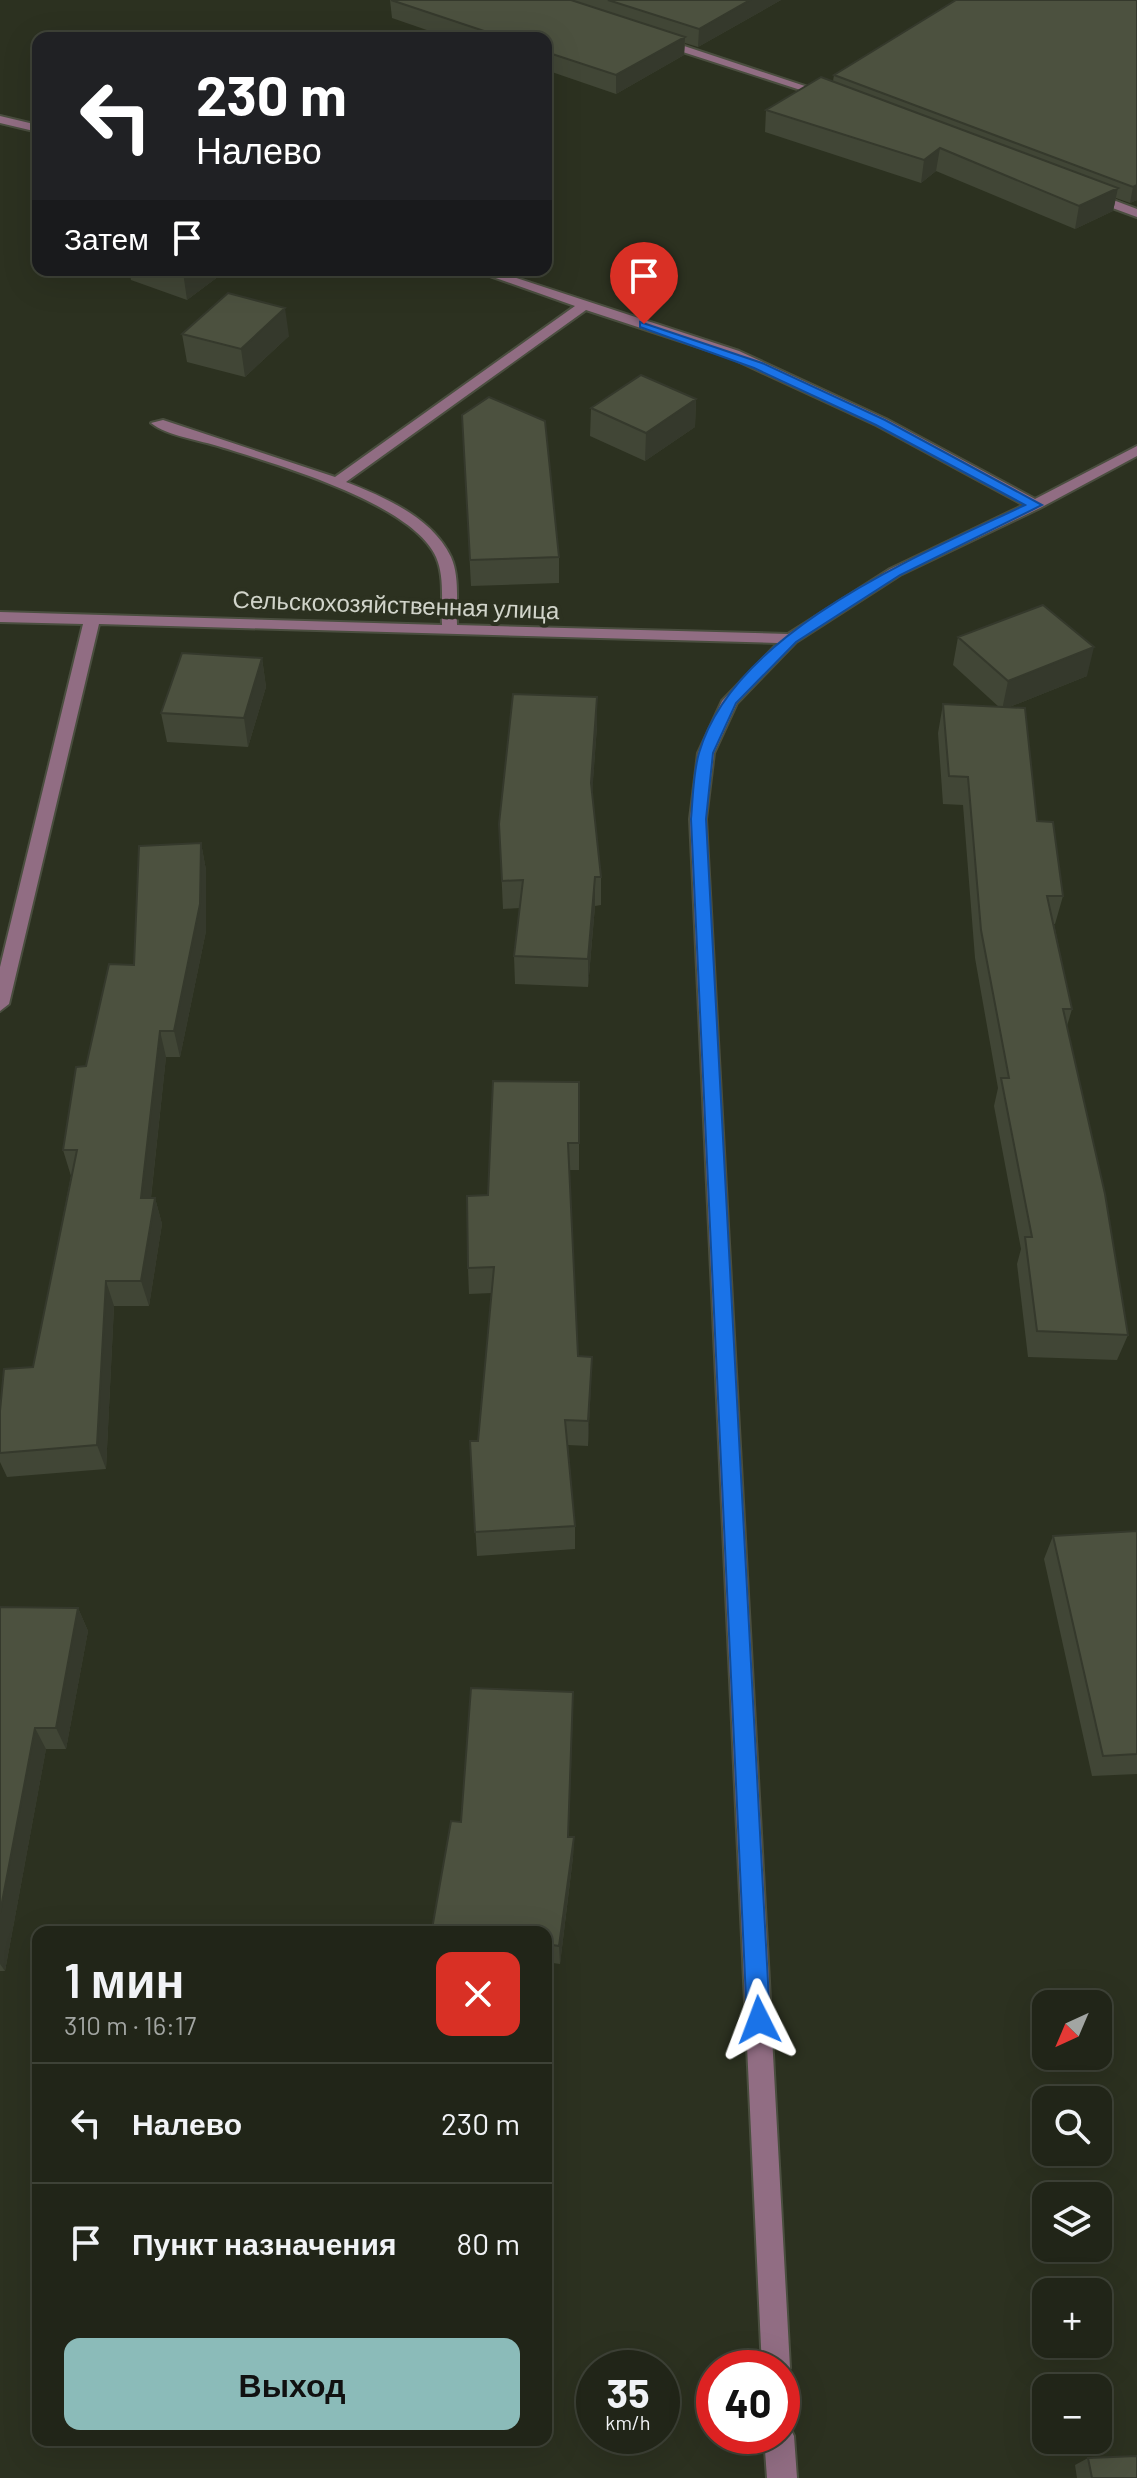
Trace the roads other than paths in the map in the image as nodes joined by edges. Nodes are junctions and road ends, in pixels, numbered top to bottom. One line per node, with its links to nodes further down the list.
1 (645, 37): 2 (street)
2 (835, 98)
3 (0, 119): 4 (street)
4 (32, 127)
5 (1082, 192): 6 (street)
6 (1137, 213)
7 (497, 276): 8 (street)
8 (584, 305): 11 (street); 12 (street)
9 (158, 423): 11 (street)
10 (1130, 454): 12 (street)
11 (338, 481): 15 (street)
12 (1035, 505): 16 (street)
13 (0, 617): 14 (street, Сельскохозяйственная улица)
14 (92, 620): 15 (street, Сельскохозяйственная улица); 17 (street)
15 (450, 630): 16 (street, Сельскохозяйственная улица)
16 (791, 639): 18 (street)
17 (0, 1004)
18 (775, 2350)
19 (780, 2454): 20 (street)
20 (782, 2478)

